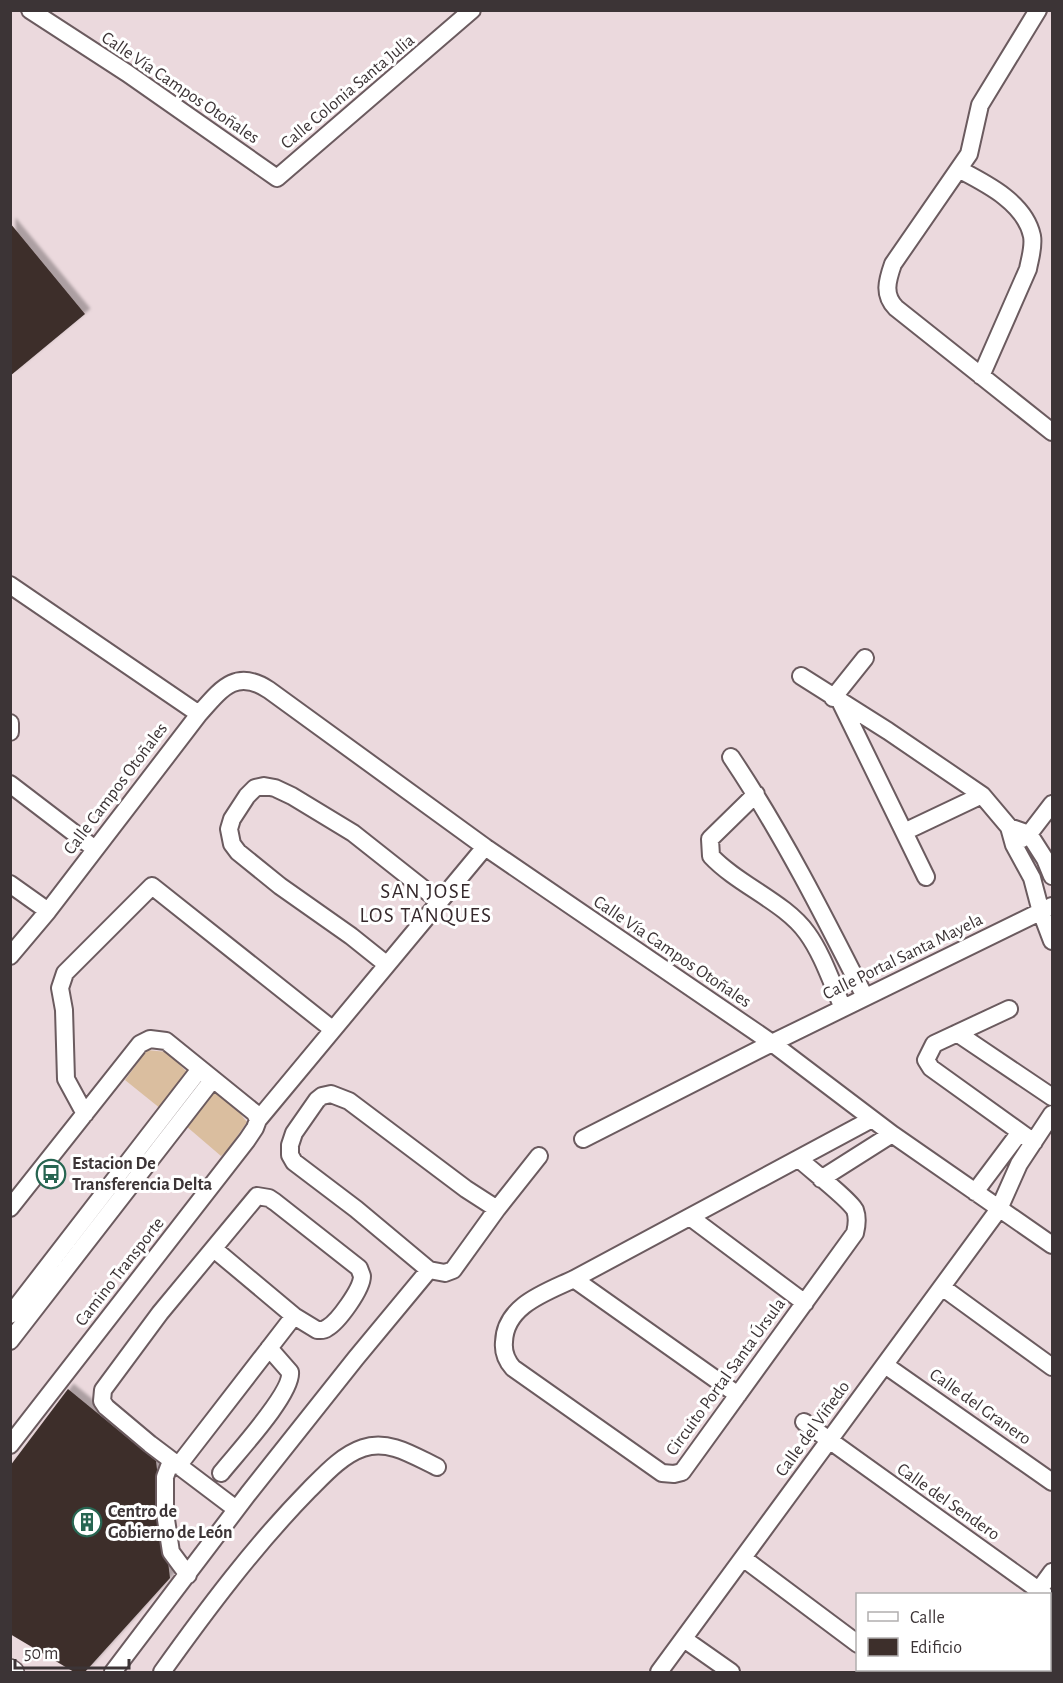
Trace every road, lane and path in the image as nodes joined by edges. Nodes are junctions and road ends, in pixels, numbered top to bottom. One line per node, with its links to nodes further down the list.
1 (30, 10): 5 (street, Calle Vía Campos Otoñales)
2 (472, 10): 5 (street, Calle Colonia Santa Julia)
3 (1038, 10): 4 (street)
4 (960, 170): 6 (street); 6 (street)
5 (277, 178)
6 (981, 376): 7 (street)
7 (1053, 432)
8 (10, 585): 13 (street)
9 (865, 658): 12 (street)
10 (801, 676): 12 (street)
11 (269, 690): 13 (street, Calle Campos Otoñales); 27 (street, Calle Vía Campos Otoñales)
12 (837, 700): 15 (street); 17 (street)
13 (199, 714): 28 (street, Calle Campos Otoñales)
14 (10, 723): 16 (street)
15 (888, 731): 17 (street); 21 (street)
16 (10, 732)
17 (863, 749): 24 (street)
18 (731, 757): 20 (street)
19 (10, 784): 28 (street)
20 (756, 794): 32 (street); 36 (street)
21 (982, 795): 23 (street); 24 (street)
22 (1053, 804): 25 (street)
23 (1009, 827): 25 (street); 26 (street)
24 (904, 832): 30 (street)
25 (1029, 834): 26 (street); 29 (street)
26 (1014, 845): 34 (street)
27 (485, 847): 33 (street, Camino Transporte); 45 (street, Calle Vía Campos Otoñales)
28 (95, 849): 35 (street, Calle Campos Otoñales)
29 (1053, 876)
30 (926, 877)
31 (10, 884): 35 (street)
32 (815, 899): 36 (street); 40 (street)
33 (439, 901): 39 (street, Camino Transporte); 39 (street)
34 (1047, 909): 37 (street); 40 (street, Calle Portal Santa Mayela)
35 (48, 911): 38 (street, Calle Campos Otoñales)
36 (787, 913): 41 (street)
37 (1053, 941)
38 (11, 956)
39 (386, 964): 43 (street, Camino Transporte)
40 (865, 997): 41 (street, Calle Portal Santa Mayela)
41 (843, 1008): 45 (street, Calle Portal Santa Mayela)
42 (1009, 1009): 44 (street)
43 (332, 1029): 48 (street); 51 (street, Camino Transporte)
44 (957, 1033): 47 (street); 53 (street)
45 (771, 1043): 50 (street, Calle Vía Campos Otoñales); 54 (street, Calle Portal Santa Mayela)
46 (206, 1074): 48 (street); 51 (street); 69 (street); 71 (street)
47 (1053, 1097)
48 (85, 1114): 59 (street)
49 (1053, 1114): 53 (street)
50 (872, 1119): 52 (street, Calle Vía Campos Otoñales); 56 (street, Circuito Portal Santa Úrsula)
51 (258, 1120): 78 (street, Camino Transporte)
52 (892, 1134): 57 (street); 58 (street, Calle Vía Campos Otoñales)
53 (1027, 1137): 58 (street); 61 (street, Calle del Viñedo)
54 (583, 1139)
55 (539, 1156): 60 (street)
56 (799, 1159): 57 (street, Circuito Portal Santa Úrsula); 62 (street, Circuito Portal Santa Úrsula)
57 (821, 1179): 68 (street, Circuito Portal Santa Úrsula)
58 (975, 1192): 61 (street, Calle Vía Campos Otoñales)
59 (10, 1208)
60 (497, 1209): 65 (street); 65 (street)
61 (999, 1209): 63 (street, Calle Vía Campos Otoñales); 67 (street, Calle del Viñedo)
62 (690, 1217): 66 (street, Circuito Portal Santa Úrsula); 68 (street)
63 (1053, 1245)
64 (214, 1250): 70 (street); 70 (street); 79 (street)
65 (429, 1270): 83 (street)
66 (574, 1279): 75 (street); 75 (street, Circuito Portal Santa Úrsula)
67 (942, 1287): 73 (street, Calle del Viñedo); 74 (street)
68 (805, 1303): 75 (street, Circuito Portal Santa Úrsula)
69 (10, 1315)
70 (294, 1316): 72 (street)
71 (10, 1341)
72 (269, 1348): 79 (street); 81 (street)
73 (885, 1365): 77 (street, Calle del Viñedo); 82 (street, Calle del Granero)
74 (1053, 1366)
75 (738, 1395)
76 (804, 1422): 77 (street, Calle del Sendero)
77 (829, 1441): 84 (street, Calle del Viñedo); 87 (street, Calle del Sendero)
78 (10, 1445)
79 (175, 1463): 83 (street); 86 (street)
80 (437, 1467): 92 (street)
81 (221, 1473)
82 (1053, 1482)
83 (236, 1509): 86 (street)
84 (743, 1558): 89 (street, Calle del Viñedo); 90 (street)
85 (1053, 1572): 88 (street)
86 (188, 1575): 91 (street)
87 (1040, 1593)
88 (1045, 1593)
89 (684, 1639): 93 (street, Calle del Viñedo); 94 (street)
90 (856, 1643)
91 (114, 1672)
92 (162, 1672)
93 (659, 1672)
94 (731, 1672)

